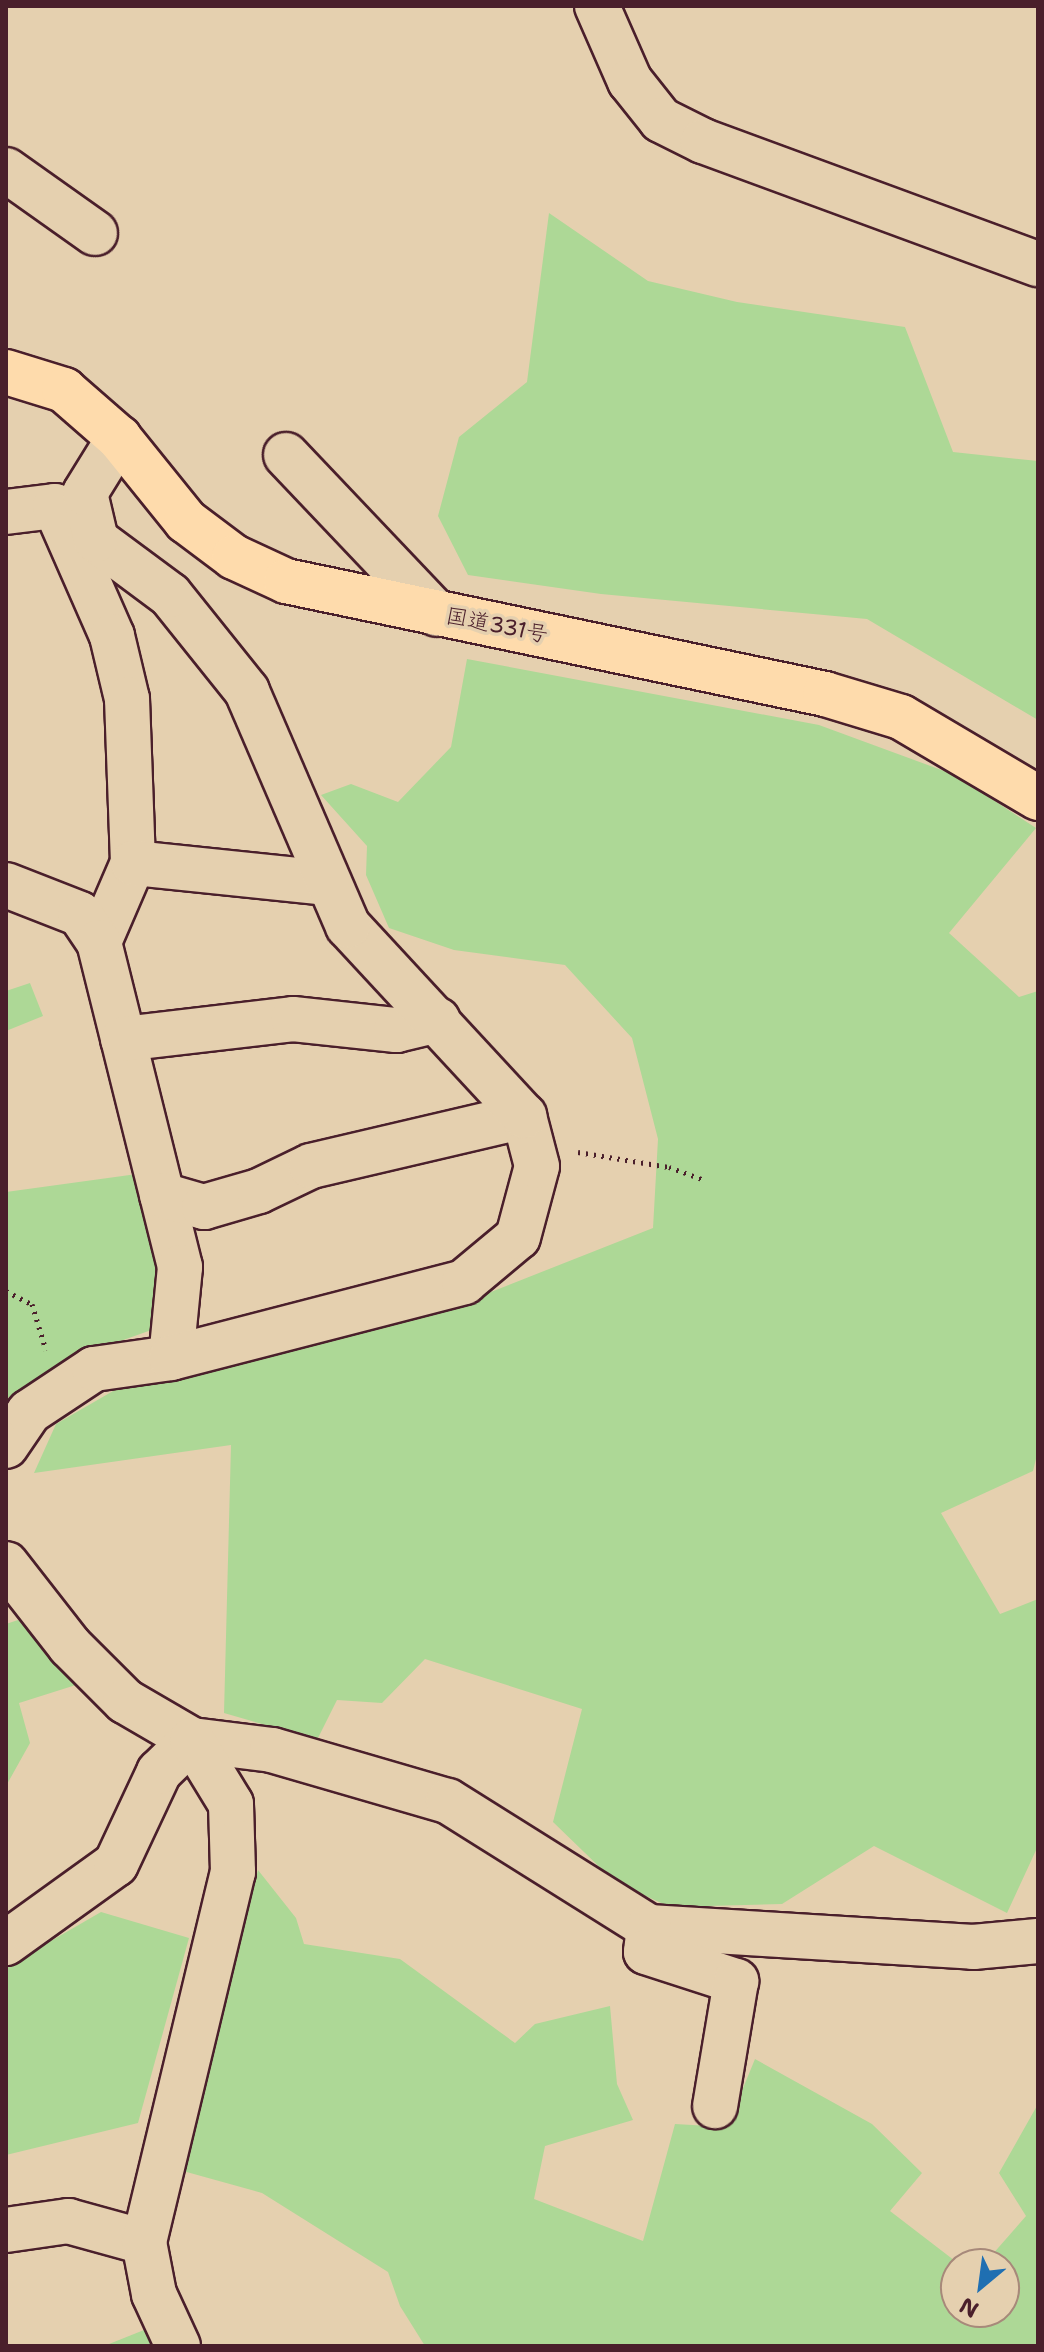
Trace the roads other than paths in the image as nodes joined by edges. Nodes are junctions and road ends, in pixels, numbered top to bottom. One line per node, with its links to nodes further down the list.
1 (597, 6): 4 (street)
2 (6, 170): 3 (street)
3 (95, 233)
4 (1038, 264)
5 (6, 372): 6 (highway, 国道331号)
6 (119, 438): 9 (highway, 国道331号); 12 (street)
7 (286, 455): 9 (street)
8 (6, 512): 11 (street)
9 (437, 614): 10 (highway, 国道331号)
10 (1038, 798)
11 (133, 863): 12 (street); 14 (street)
12 (328, 883): 15 (street)
13 (6, 885): 14 (street)
14 (99, 942): 16 (street)
15 (438, 1020): 16 (street); 17 (street)
16 (123, 1039): 18 (street)
17 (527, 1128): 18 (street); 19 (street)
18 (162, 1195): 19 (street)
19 (171, 1358): 20 (street)
20 (6, 1446)
21 (6, 1564): 22 (street)
22 (192, 1740): 23 (street); 25 (street); 28 (street)
23 (649, 1927): 24 (street); 26 (street)
24 (1038, 1941)
25 (6, 1943)
26 (715, 2106)
27 (6, 2230): 28 (street)
28 (144, 2242): 29 (street)
29 (178, 2346)

